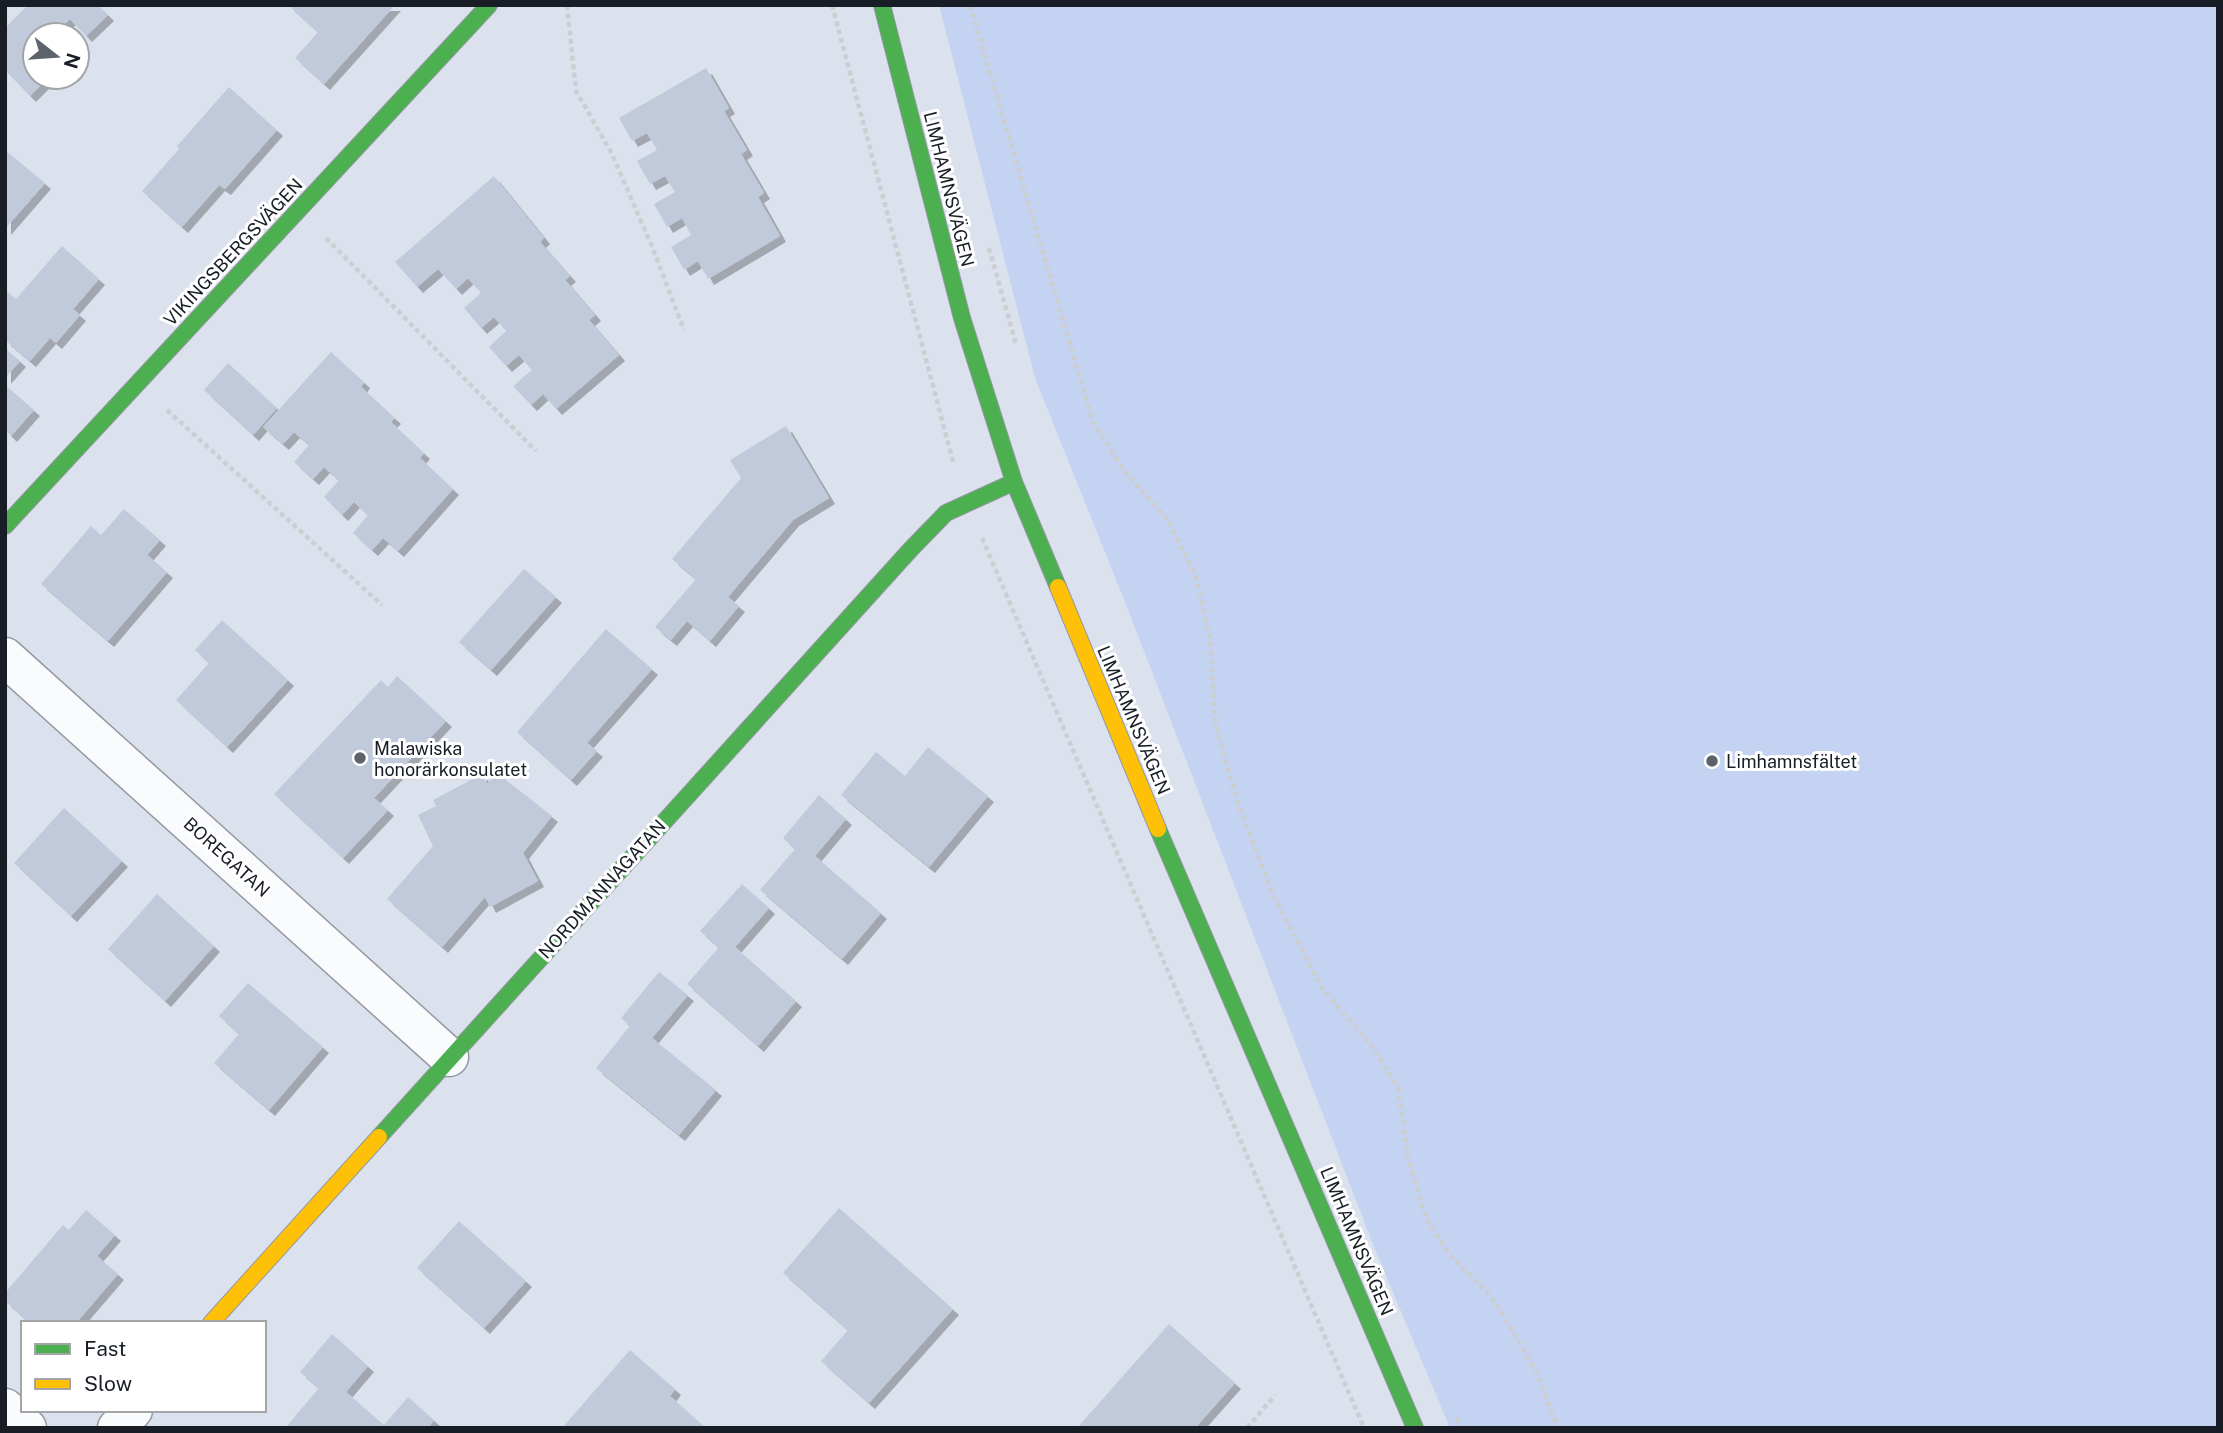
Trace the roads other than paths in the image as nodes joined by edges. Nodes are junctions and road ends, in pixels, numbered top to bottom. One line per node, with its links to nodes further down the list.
1 (489, 5): 4 (street, VIKINGSBERGSVÄGEN)
2 (882, 5): 3 (street, LIMHAMNSVÄGEN)
3 (1014, 482): 6 (street, NORDMANNAGATAN); 12 (street, LIMHAMNSVÄGEN)
4 (5, 526)
5 (5, 657): 6 (street, BOREGATAN)
6 (449, 1057): 7 (street, NORDMANNAGATAN)
7 (213, 1321)
8 (5, 1408): 10 (street)
9 (131, 1412): 11 (street)
10 (27, 1428)
11 (117, 1428)
12 (1415, 1428)

